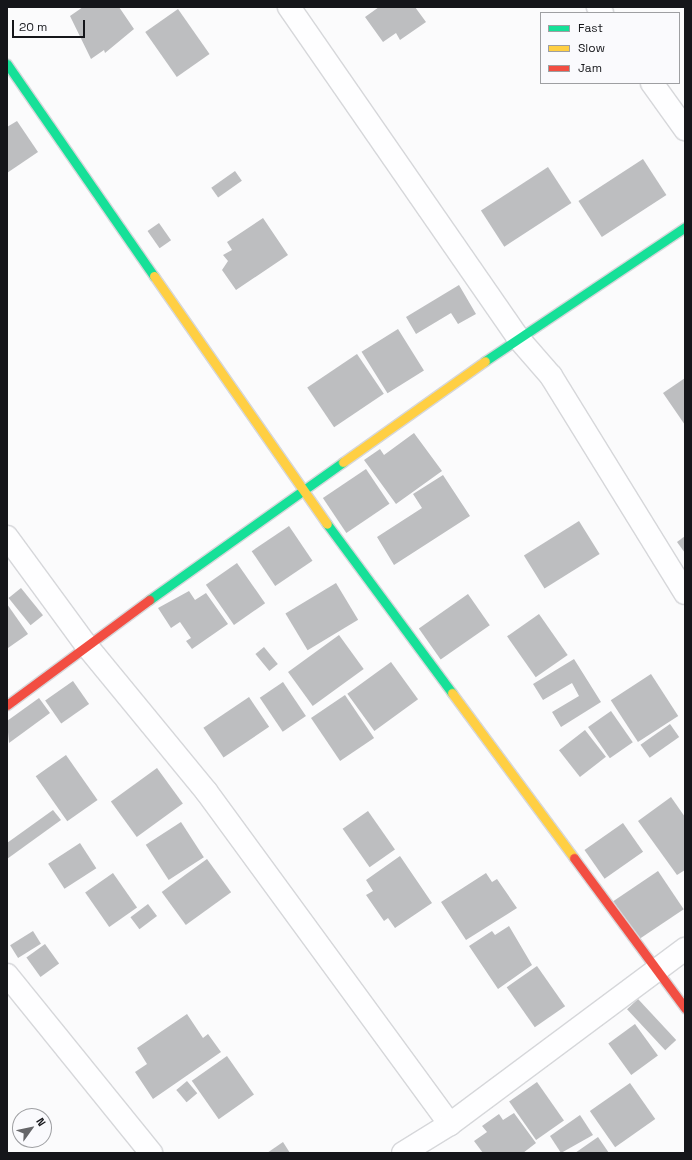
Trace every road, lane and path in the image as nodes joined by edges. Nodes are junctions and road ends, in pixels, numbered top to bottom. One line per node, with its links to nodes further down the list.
1 (289, 7): 6 (street)
2 (7, 64): 7 (street)
3 (653, 84): 4 (street)
4 (685, 129)
5 (685, 228): 6 (street)
6 (518, 338): 7 (street); 9 (street)
7 (303, 491): 10 (street); 13 (street)
8 (7, 536): 10 (street)
9 (685, 593)
10 (86, 645): 11 (street); 16 (street)
11 (7, 705)
12 (685, 949): 13 (street)
13 (656, 970): 15 (street); 16 (street)
14 (7, 975): 17 (street)
15 (685, 1008)
16 (450, 1124): 18 (street)
17 (151, 1153)
18 (404, 1153)

